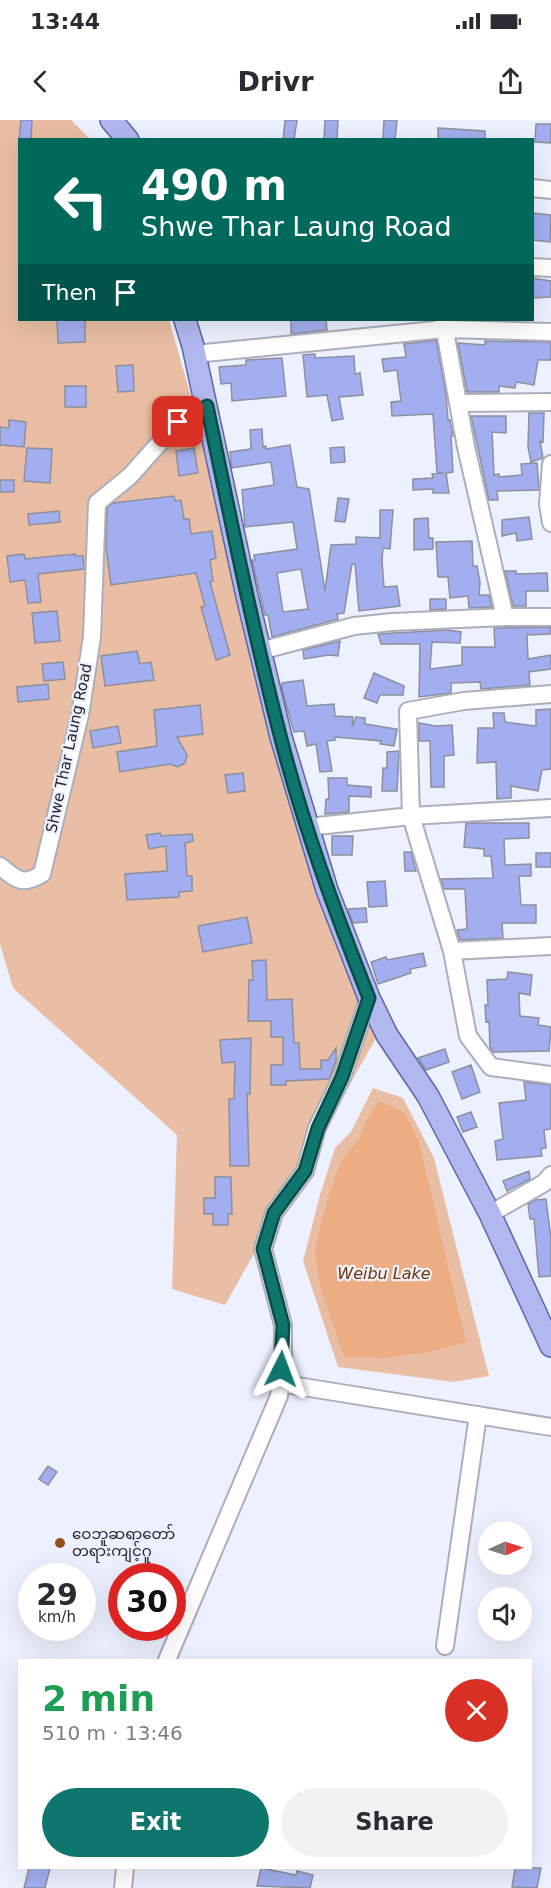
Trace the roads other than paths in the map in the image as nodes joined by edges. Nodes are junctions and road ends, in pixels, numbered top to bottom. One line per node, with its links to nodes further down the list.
1 (111, 120): 2 (main road)
2 (126, 138)
3 (534, 188): 4 (street)
4 (551, 190)
5 (534, 267): 6 (street)
6 (551, 268)
7 (185, 321): 10 (main road)
8 (444, 324): 9 (street); 10 (street); 12 (street)
9 (551, 332)
10 (195, 354): 13 (main road)
11 (551, 402): 12 (street)
12 (458, 403): 16 (street)
13 (207, 406): 18 (main road); 23 (street, Shwe Thar Laung Road)
14 (551, 464): 15 (street)
15 (551, 524)
16 (505, 617): 17 (street); 18 (street)
17 (551, 617)
18 (260, 651): 22 (main road)
19 (551, 694): 21 (street)
20 (551, 808): 21 (street)
21 (411, 816): 22 (street); 25 (street)
22 (308, 826): 26 (main road)
23 (0, 866)
24 (551, 946): 25 (street)
25 (452, 951): 27 (street)
26 (369, 998): 29 (main road); 31 (street)
27 (551, 1075)
28 (549, 1182): 29 (street)
29 (490, 1214): 30 (main road)
30 (551, 1346)
31 (279, 1383): 32 (street); 35 (street)
32 (478, 1415): 33 (street); 34 (street)
33 (551, 1427)
34 (445, 1646)
35 (167, 1659)
36 (125, 1869): 37 (street)
37 (123, 1888)

